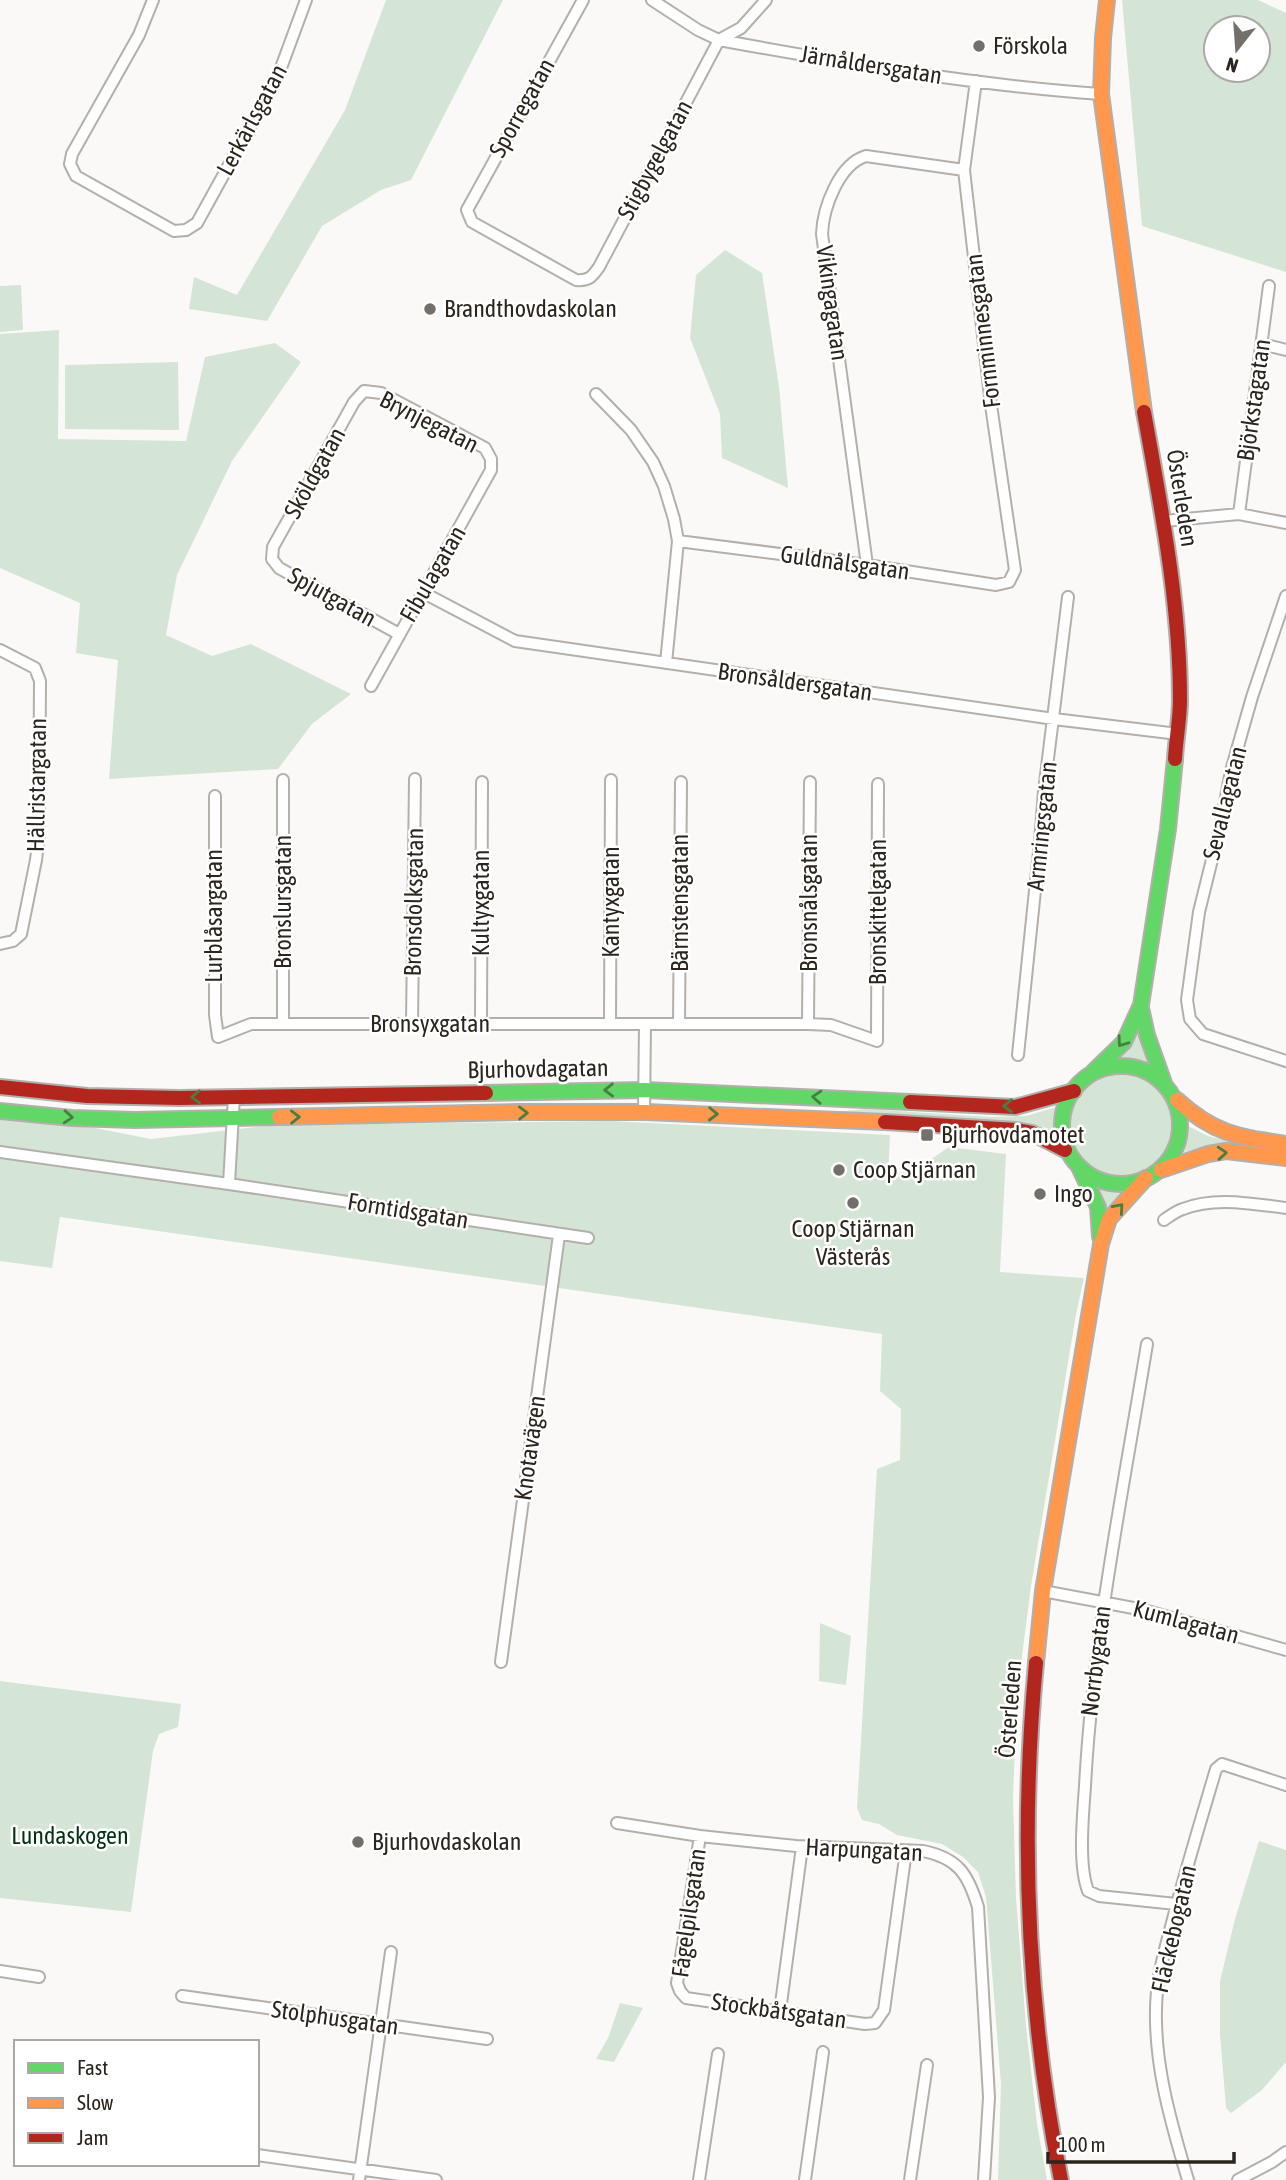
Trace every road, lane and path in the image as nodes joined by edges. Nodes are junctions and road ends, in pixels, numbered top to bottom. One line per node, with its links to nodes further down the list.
1 (153, 0): 2 (street, Lerkärlsgatan)
2 (306, 0)
3 (583, 0): 11 (street, Sporregatan)
4 (652, 0): 7 (street, Järnåldersgatan)
5 (766, 0): 7 (street)
6 (1107, 0): 9 (main road, Österleden)
7 (719, 40): 8 (street, Järnåldersgatan); 11 (street, Stigbygelgatan)
8 (976, 81): 9 (street, Järnåldersgatan); 10 (street, Fornminnesgatan)
9 (1101, 94): 19 (main road, Österleden)
10 (964, 170): 23 (street, Vikingagatan); 24 (street, Fornminnesgatan)
11 (590, 279)
12 (1269, 286): 13 (street, Björkstagatan)
13 (1262, 344): 14 (street); 18 (street, Björkstagatan)
14 (1286, 350)
15 (363, 393): 17 (street, Brynjegatan); 22 (street, Sköldgatan)
16 (596, 394): 21 (street)
17 (491, 460): 25 (street, Fibulagatan)
18 (1239, 514): 19 (street); 20 (street)
19 (1164, 521): 33 (main road, Österleden)
20 (1286, 523)
21 (678, 541): 23 (street, Guldnålsgatan); 30 (street)
22 (272, 555): 28 (street, Spjutgatan)
23 (867, 565): 24 (street, Guldnålsgatan)
24 (1010, 580)
25 (424, 593): 28 (street, Fibulagatan); 30 (street, Bronsåldersgatan)
26 (1286, 596): 54 (street, Sevallagatan)
27 (1068, 597): 32 (street, Armringsgatan)
28 (399, 634): 31 (street, Fibulagatan)
29 (0, 650): 42 (street, Hällristargatan)
30 (666, 663): 32 (street, Bronsåldersgatan)
31 (371, 686)
32 (1054, 719): 33 (street, Bronsåldersgatan); 53 (street, Armringsgatan)
33 (1178, 734): 43 (main road, Österleden)
34 (415, 779): 45 (street, Bronsdolksgatan)
35 (283, 780): 44 (street, Bronslursgatan)
36 (611, 780): 47 (street, Kantyxgatan)
37 (482, 782): 46 (street, Kultyxgatan)
38 (681, 782): 49 (street, Bärnstensgatan)
39 (810, 782): 50 (street, Bronsnålsgatan)
40 (878, 784): 52 (street, Bronskittelgatan)
41 (215, 796): 51 (street, Lurblåsargatan)
42 (0, 944)
43 (1141, 1005): 55 (main road, Österleden, one-way to 55); 56 (main road, Österleden)
44 (284, 1024): 45 (street, Bronsyxgatan); 51 (street, Bronsyxgatan)
45 (412, 1024): 46 (street, Bronsyxgatan)
46 (481, 1024): 47 (street, Bronsyxgatan)
47 (610, 1024): 48 (street, Bronsyxgatan)
48 (645, 1024): 49 (street, Bronsyxgatan); 58 (street)
49 (679, 1024): 50 (street, Bronsyxgatan)
50 (808, 1024): 52 (street, Bronsyxgatan)
51 (218, 1037)
52 (877, 1041)
53 (1018, 1055)
54 (1286, 1061)
55 (1093, 1072): 56 (main road); 59 (main road)
56 (1164, 1083): 62 (main road)
57 (0, 1087): 61 (main road, Bjurhovdagatan, one-way to 57)
58 (645, 1090): 60 (main road, Bjurhovdagatan); 61 (main road, Bjurhovdagatan, one-way to 61); 64 (street)
59 (1074, 1091): 60 (main road, Bjurhovdagatan, one-way to 60); 68 (main road)
60 (775, 1094): 65 (main road)
61 (234, 1096): 66 (street)
62 (1174, 1097): 67 (main road); 72 (main road)
63 (0, 1111): 66 (main road, Bjurhovdagatan, one-way to 66)
64 (645, 1112): 65 (main road, Bjurhovdagatan, one-way to 65); 66 (main road, Bjurhovdagatan, one-way to 64)
65 (773, 1116): 68 (main road, Bjurhovdagatan)
66 (232, 1119): 74 (street)
67 (1286, 1144)
68 (1065, 1150): 71 (main road)
69 (0, 1152): 74 (street, Forntidsgatan)
70 (1286, 1158): 72 (main road, one-way to 70)
71 (1077, 1163): 73 (main road); 79 (main road, Österleden)
72 (1160, 1170): 73 (main road)
73 (1146, 1178): 79 (main road, Österleden, one-way to 73)
74 (229, 1184): 77 (street, Forntidsgatan)
75 (1286, 1208): 76 (street)
76 (1164, 1220)
77 (559, 1235): 78 (street, Forntidsgatan); 84 (street, Knotavägen)
78 (588, 1238)
79 (1101, 1244): 81 (main road, Österleden)
80 (1147, 1344): 82 (street, Norrbygatan)
81 (1043, 1591): 82 (street, Kumlagatan); 110 (main road, Österleden)
82 (1104, 1601): 83 (street, Kumlagatan); 90 (street, Norrbygatan)
83 (1286, 1650)
84 (500, 1662)
85 (1286, 1785): 90 (street, Fläckebogatan)
86 (617, 1823): 87 (street, Harpungatan)
87 (700, 1836): 88 (street, Harpungatan); 94 (street, Fågelpilsgatan)
88 (802, 1847): 89 (street, Harpungatan); 96 (street)
89 (906, 1851): 96 (street, Stockbåtsgatan); 109 (street, Harpungatan)
90 (1177, 1904): 111 (street, Fläckebogatan)
91 (391, 1952): 97 (street)
92 (0, 1971): 93 (street)
93 (39, 1977)
94 (679, 1990): 96 (street, Stockbåtsgatan)
95 (182, 1996): 97 (street, Stolphusgatan)
96 (780, 2011)
97 (380, 2024): 98 (street, Stolphusgatan); 104 (street)
98 (487, 2039)
99 (823, 2052): 107 (street)
100 (718, 2054): 106 (street)
101 (927, 2065): 108 (street)
102 (1286, 2152): 112 (street)
103 (259, 2155): 104 (street)
104 (359, 2175): 105 (street)
105 (436, 2180)
106 (699, 2180)
107 (805, 2180)
108 (911, 2180)
109 (984, 2180)
110 (1061, 2180)
111 (1188, 2180)
112 (1238, 2180)

